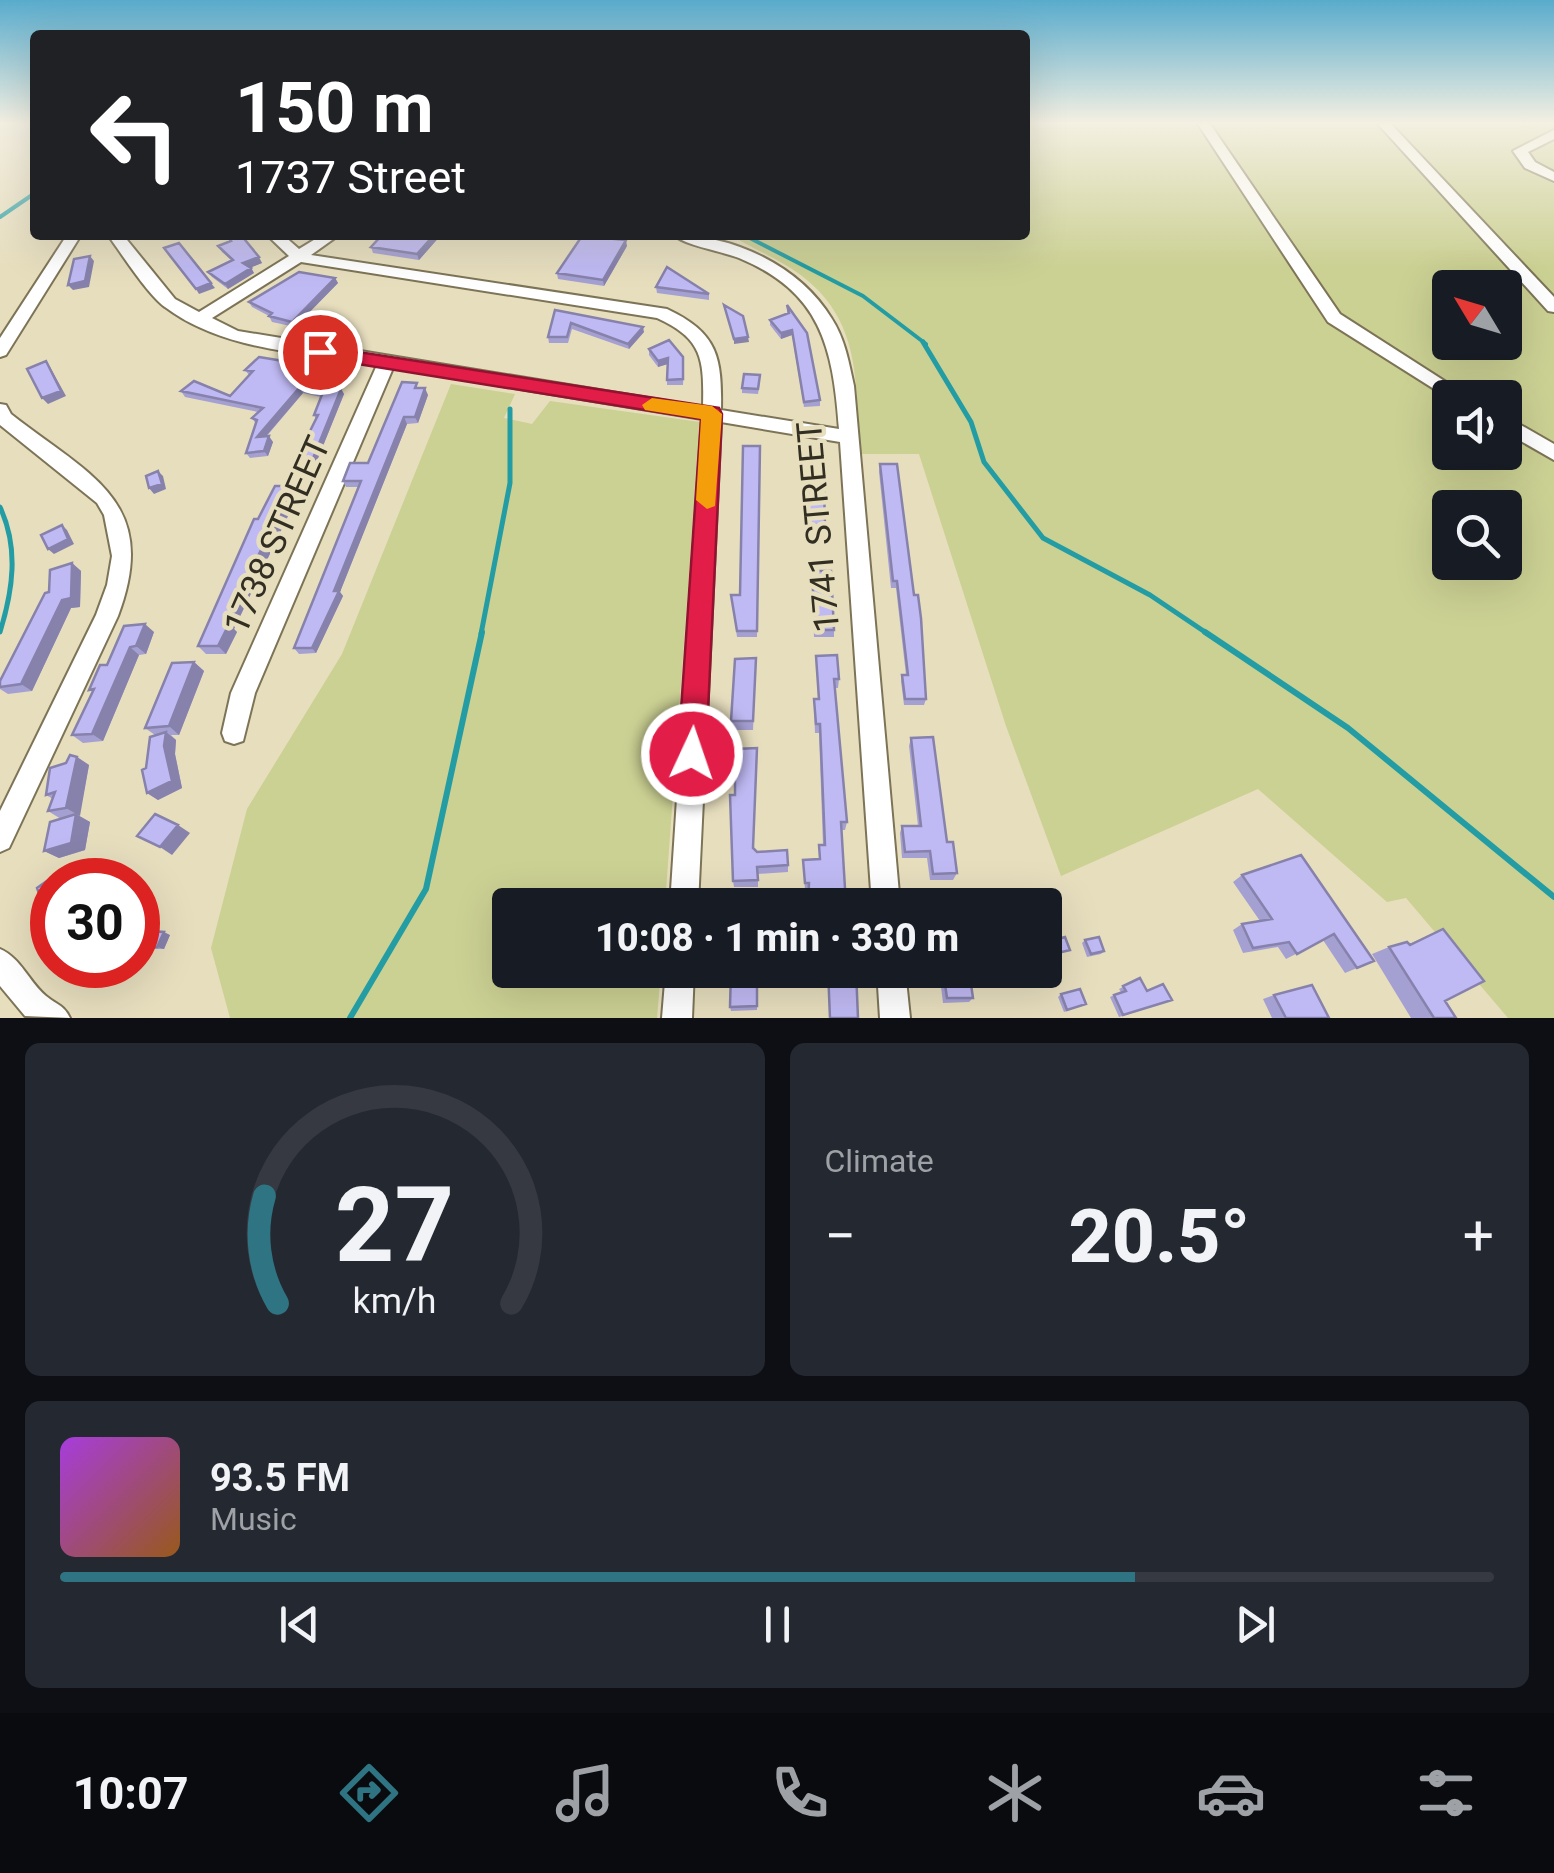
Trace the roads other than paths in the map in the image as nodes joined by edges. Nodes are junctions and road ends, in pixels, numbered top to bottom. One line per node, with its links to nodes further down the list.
1 (1236, 172): 13 (street)
2 (1428, 172): 9 (street)
3 (71, 240): 11 (street)
4 (119, 240): 10 (street)
5 (280, 240): 8 (street)
6 (324, 240): 8 (street)
7 (697, 240): 17 (street, 1741 STREET)
8 (298, 256): 10 (street); 15 (street)
9 (1554, 307)
10 (198, 320): 12 (street)
11 (0, 351)
12 (386, 364): 15 (street); 19 (street, 1738 STREET)
13 (1433, 380)
14 (0, 410): 20 (street)
15 (712, 414): 17 (street); 21 (street)
16 (1522, 433): 18 (street)
17 (849, 437): 22 (street, 1741 STREET)
18 (1554, 453)
19 (234, 734)
20 (0, 840)
21 (685, 888)
22 (885, 888)
23 (0, 963): 26 (street)
24 (679, 988): 27 (street)
25 (893, 988): 28 (street)
26 (54, 1018)
27 (677, 1018)
28 (895, 1018)

